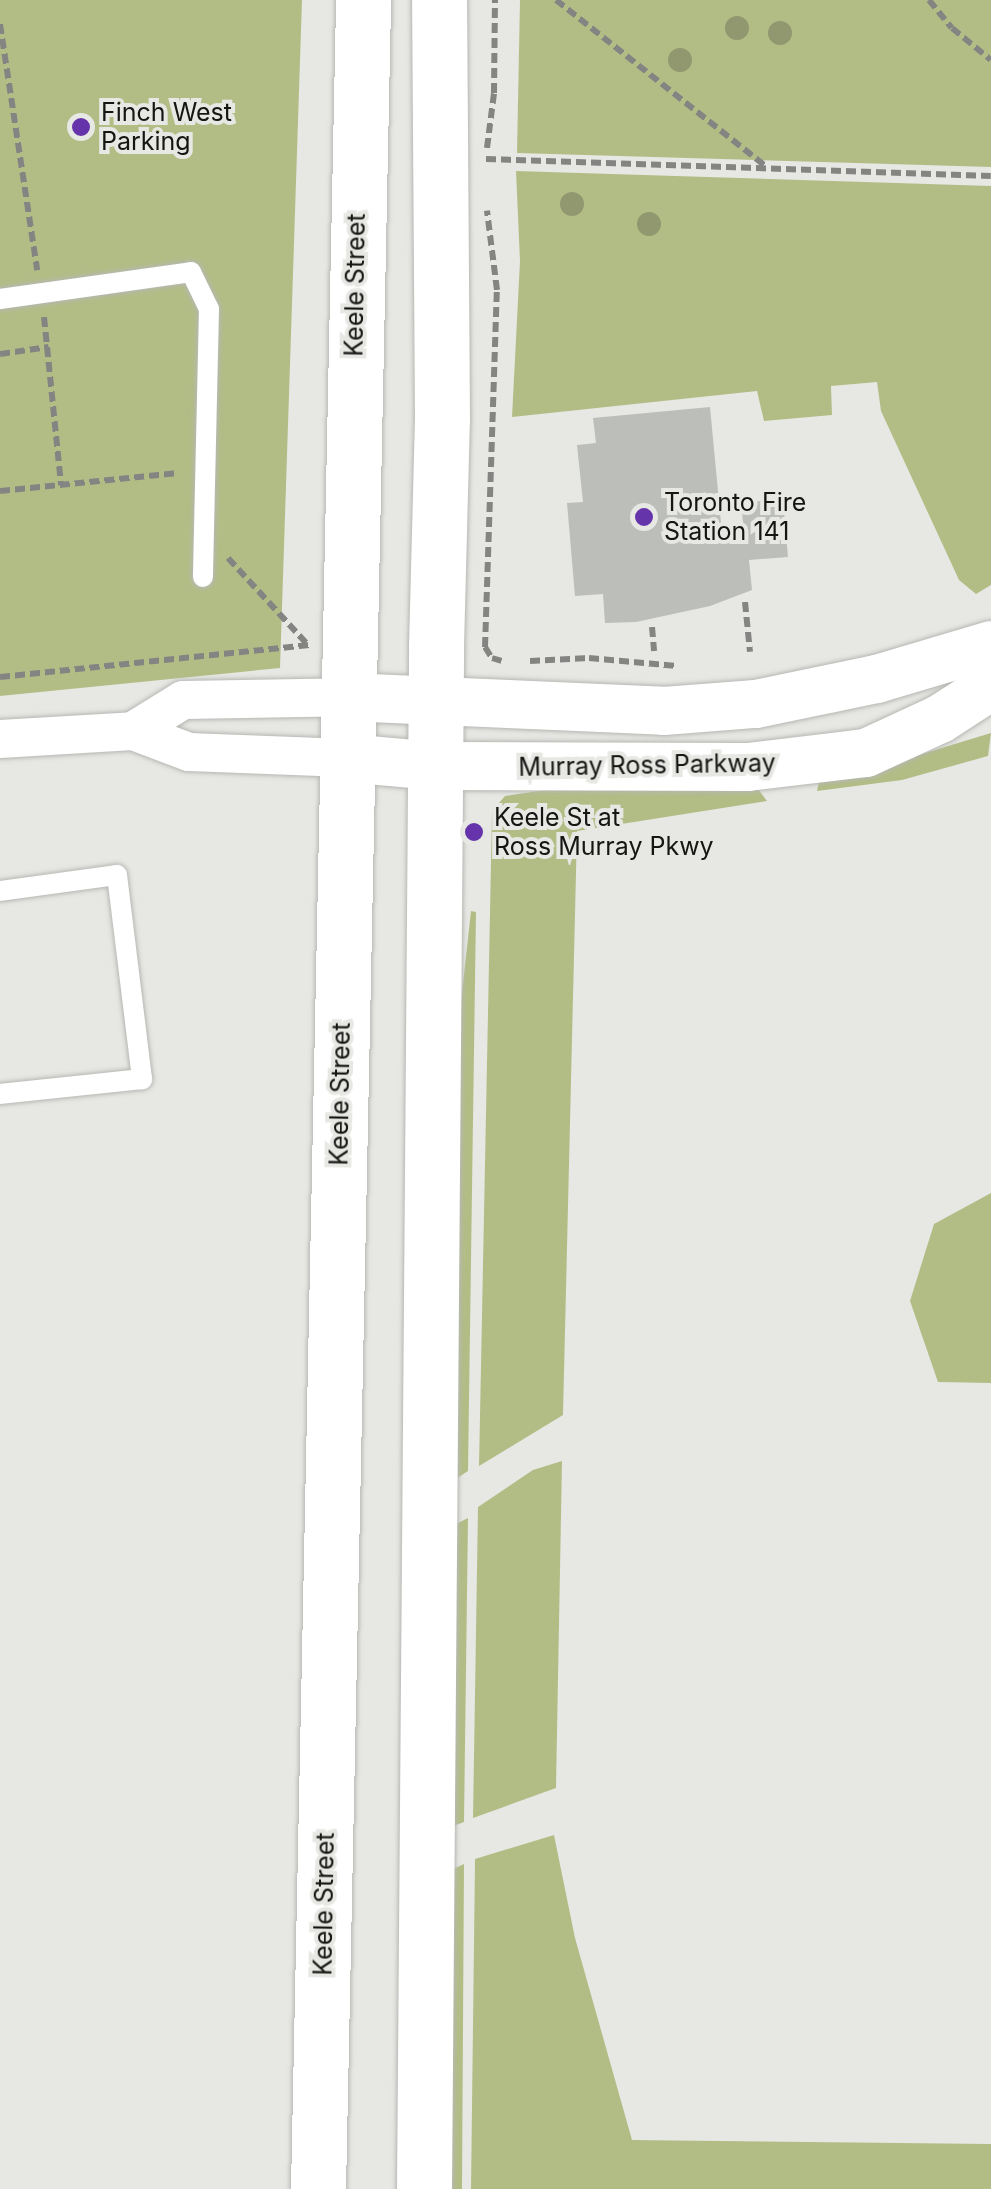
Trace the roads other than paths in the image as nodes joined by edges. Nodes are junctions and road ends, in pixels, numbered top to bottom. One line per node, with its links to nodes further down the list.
1 (363, 0): 7 (main road, Keele Street)
2 (439, 0): 8 (main road)
3 (0, 299): 4 (lane)
4 (204, 567)
5 (991, 645): 8 (street)
6 (991, 686): 12 (street, Murray Ross Parkway)
7 (347, 697): 8 (street); 9 (street); 11 (main road, Keele Street)
8 (436, 702): 12 (main road)
9 (134, 731): 10 (street); 11 (street)
10 (0, 739)
11 (346, 758): 12 (street, Murray Ross Parkway); 15 (main road, Keele Street)
12 (436, 766): 16 (main road)
13 (0, 892): 14 (lane)
14 (0, 1094)
15 (318, 2189)
16 (424, 2189)

